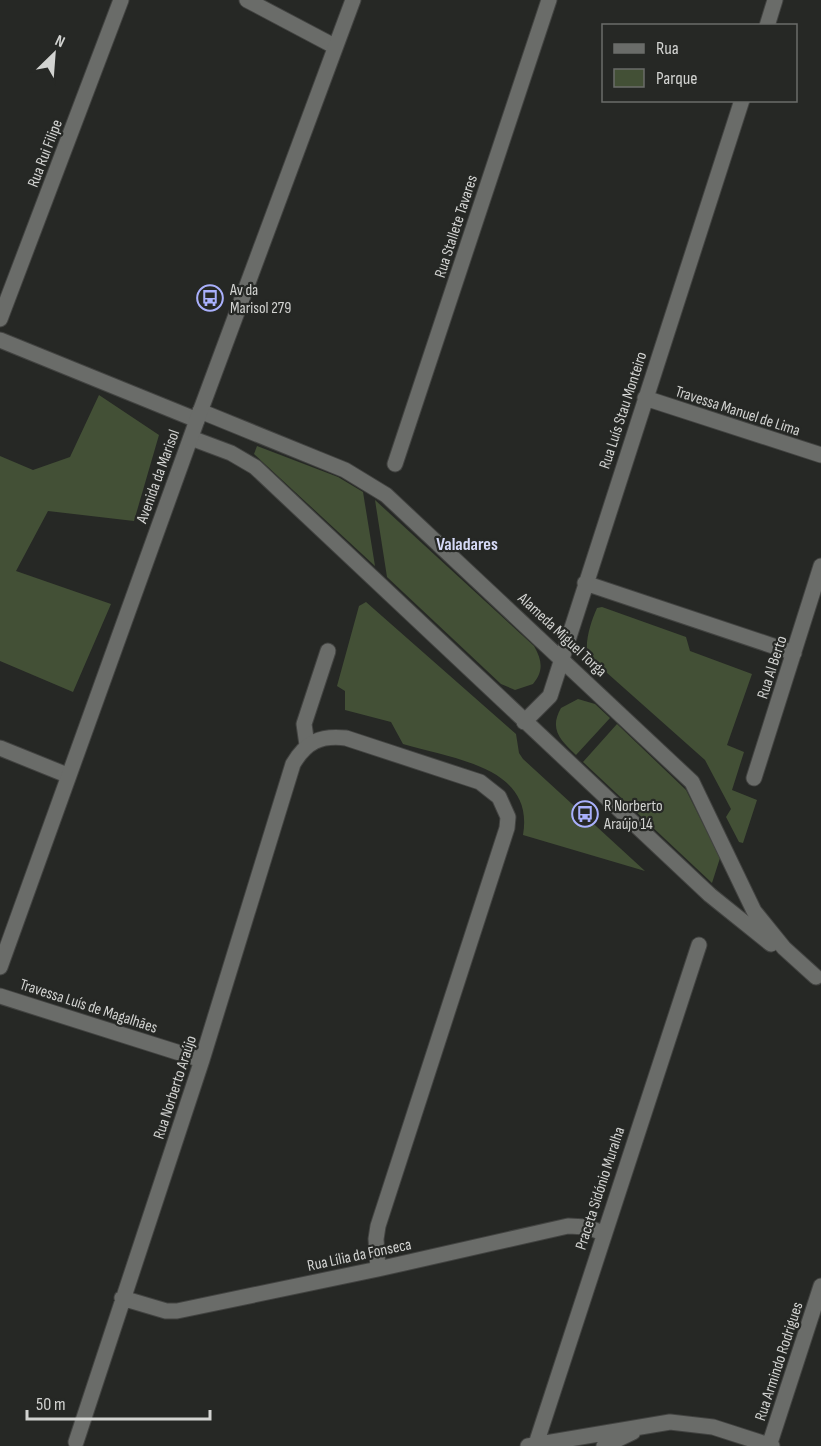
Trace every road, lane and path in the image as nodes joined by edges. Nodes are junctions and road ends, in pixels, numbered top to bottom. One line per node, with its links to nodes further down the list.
1 (121, 0): 9 (street, Rua Rui Filipe)
2 (247, 0): 7 (street)
3 (353, 0): 7 (street, Avenida da Marisol)
4 (549, 0): 15 (street, Rua Stallete Tavares)
5 (775, 0): 6 (street)
6 (768, 24)
7 (334, 46): 12 (street, Avenida da Marisol)
8 (741, 102): 11 (street, Rua Luís Stau Monteiro)
9 (0, 320)
10 (0, 340): 12 (street, Alameda Miguel Torga)
11 (645, 398): 14 (street, Travessa Manuel de Lima); 17 (street, Rua Luís Stau Monteiro)
12 (198, 416): 13 (street, Avenida da Marisol); 20 (street, Alameda Miguel Torga)
13 (191, 438): 21 (street, Alameda Miguel Torga); 24 (street, Avenida da Marisol)
14 (821, 455)
15 (395, 464)
16 (821, 566): 19 (street, Rua Al Berto)
17 (585, 583): 19 (street); 20 (street, Rua Luís Stau Monteiro)
18 (328, 651): 22 (street)
19 (794, 653): 25 (street, Rua Al Berto)
20 (562, 658): 21 (street, Rua Luís Stau Monteiro); 29 (street, Alameda Miguel Torga)
21 (524, 722): 29 (street, Alameda Miguel Torga)
22 (307, 745): 31 (street, Rua Norberto Araújo); 33 (street)
23 (0, 748): 24 (street)
24 (67, 775): 26 (street, Avenida da Marisol)
25 (754, 778)
26 (4, 944): 28 (street, Avenida da Marisol)
27 (699, 945): 32 (street, Praceta Sidónio Muralha)
28 (0, 966)
29 (818, 978)
30 (0, 996): 31 (street, Travessa Luís de Magalhães)
31 (202, 1059): 35 (street, Rua Norberto Araújo)
32 (603, 1233): 33 (street, Rua Lília da Fonseca); 38 (street, Praceta Sidónio Muralha)
33 (378, 1269): 35 (street, Rua Lília da Fonseca)
34 (821, 1286): 40 (street, Rua Armindo Rodrigues)
35 (122, 1298): 37 (street, Rua Norberto Araújo)
36 (650, 1424): 38 (street); 39 (street); 40 (street)
37 (76, 1442)
38 (532, 1445)
39 (604, 1446)
40 (770, 1446)

